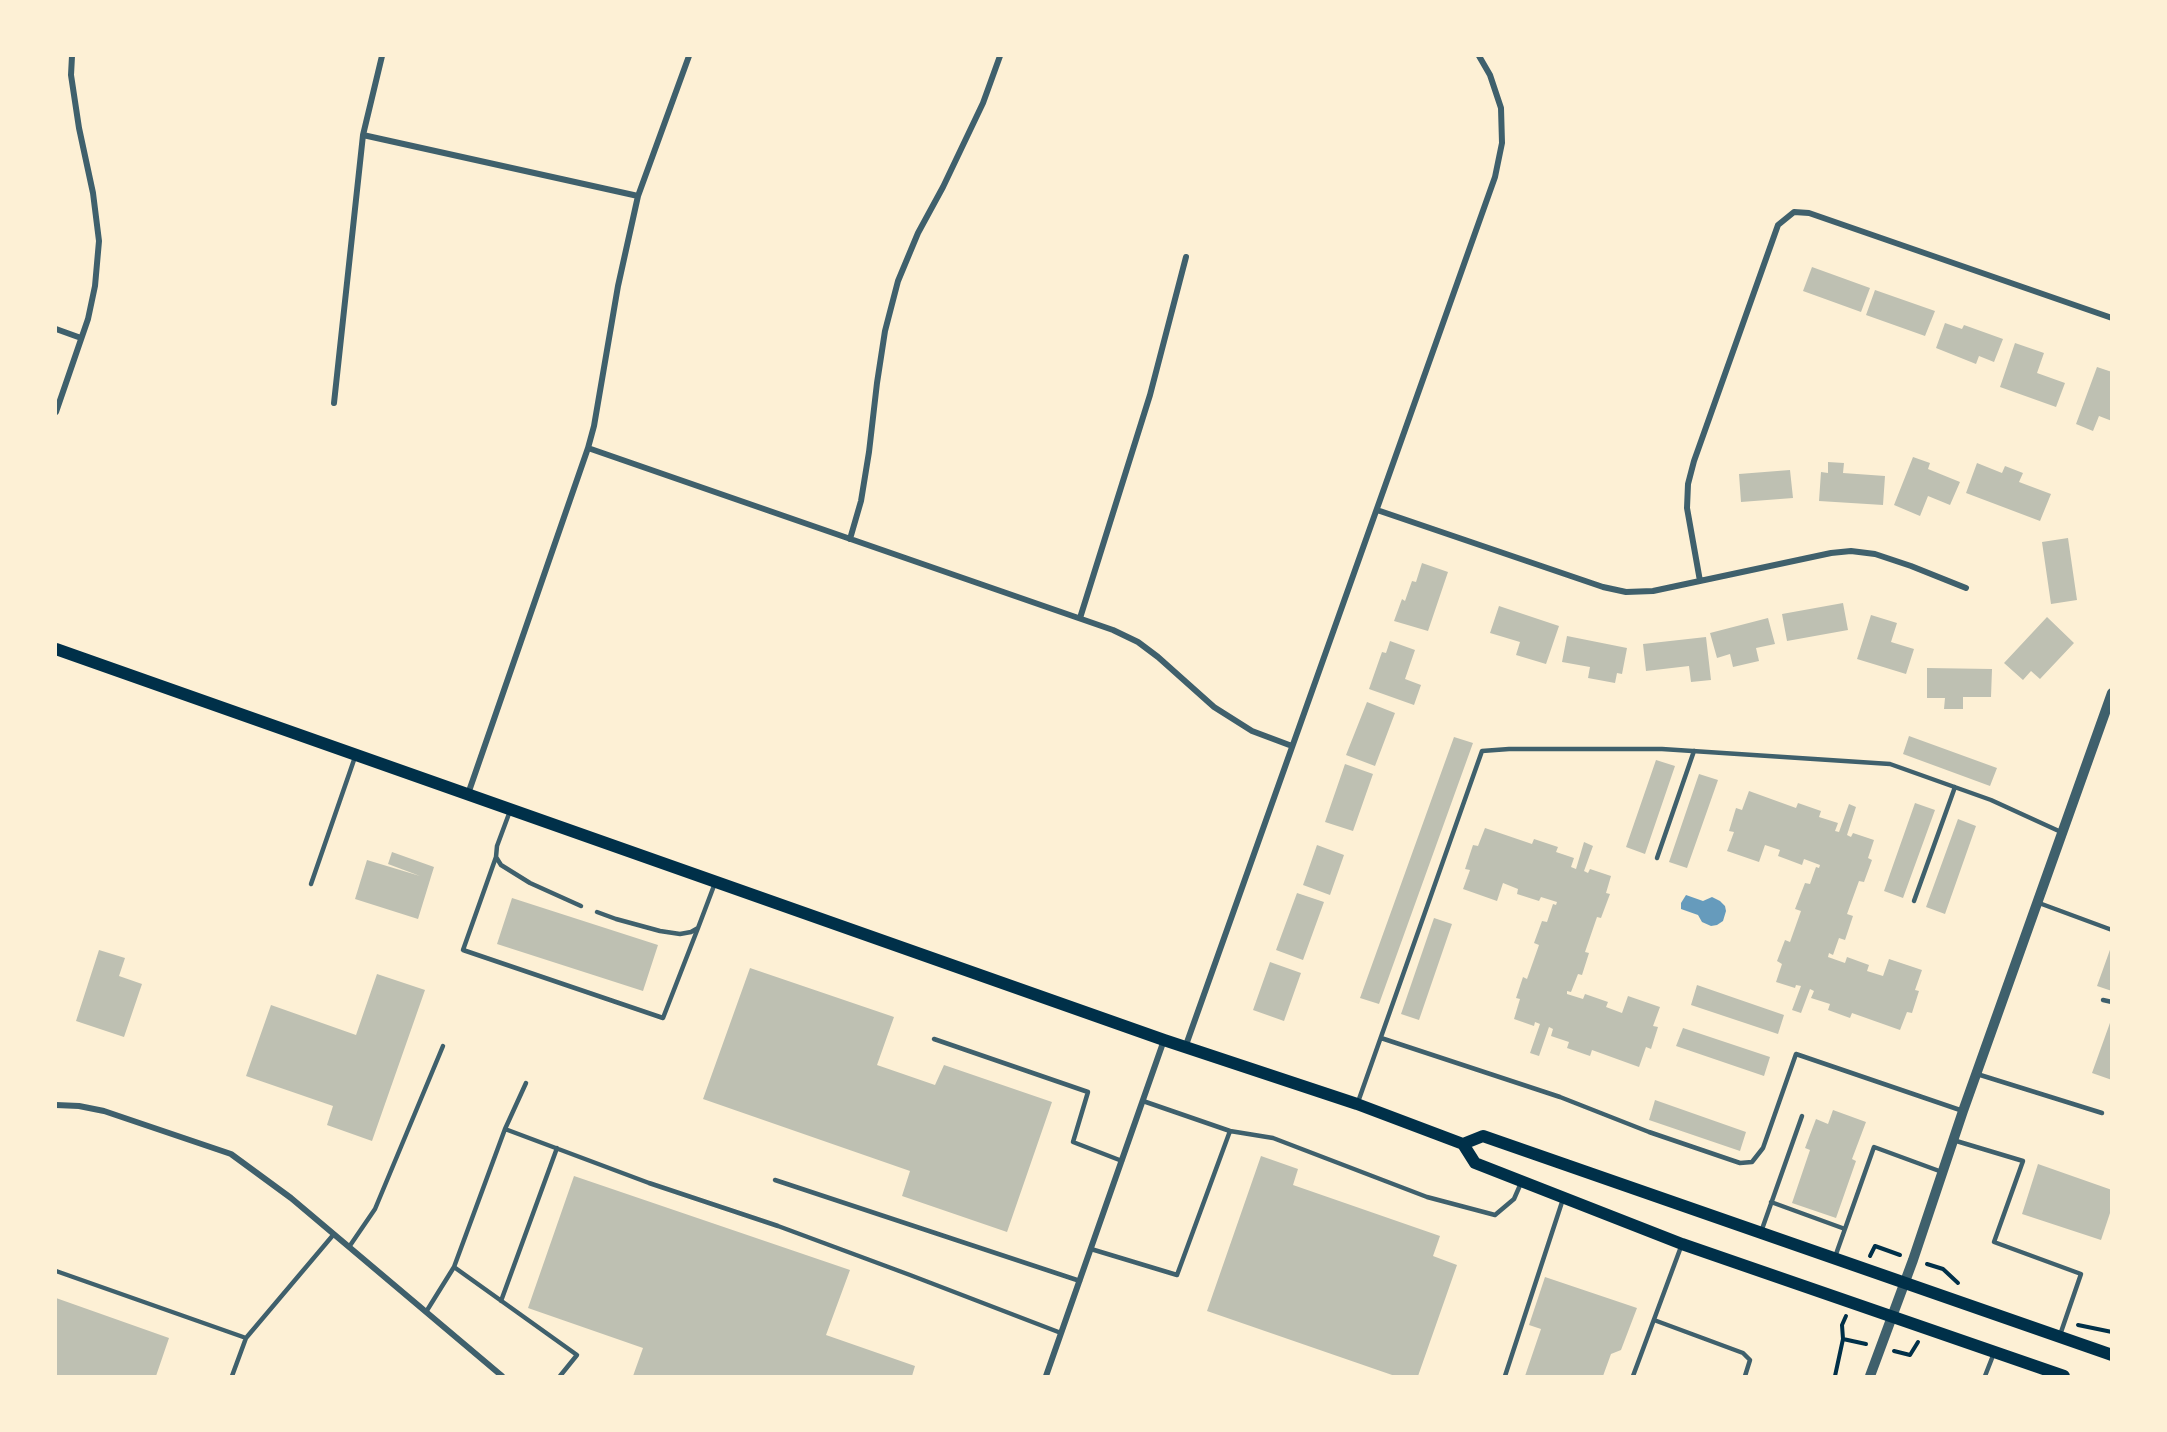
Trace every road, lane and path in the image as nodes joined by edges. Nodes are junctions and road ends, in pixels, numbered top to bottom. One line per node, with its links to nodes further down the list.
1 (72, 56): 11 (street)
2 (382, 56): 6 (street)
3 (689, 56): 7 (street)
4 (1000, 56): 16 (street)
5 (1479, 56): 15 (street)
6 (363, 135): 7 (street); 12 (street)
7 (638, 196): 14 (street)
8 (1185, 257): 19 (street)
9 (2112, 318): 17 (street)
10 (56, 329): 11 (street)
11 (81, 339): 13 (street)
12 (334, 403)
13 (56, 412)
14 (588, 448): 16 (street); 26 (street)
15 (1377, 510): 17 (street); 22 (street)
16 (850, 539): 19 (street)
17 (1700, 581): 18 (street)
18 (1966, 588)
19 (1080, 618): 22 (street)
20 (56, 649): 24 (main road)
21 (2112, 693): 28 (street)
22 (1292, 746): 45 (street)
23 (1694, 752): 25 (lane); 30 (lane); 41 (lane)
24 (355, 754): 26 (main road); 32 (lane)
25 (1955, 787): 28 (lane); 33 (lane)
26 (468, 795): 27 (main road)
27 (510, 809): 29 (lane); 31 (main road)
28 (2061, 832): 34 (street)
29 (496, 857): 35 (lane); 37 (lane)
30 (1657, 858)
31 (716, 881): 37 (lane); 43 (main road)
32 (311, 884)
33 (1914, 901)
34 (2036, 902): 38 (lane); 46 (street)
35 (581, 906)
36 (597, 912): 37 (lane)
37 (698, 928)
38 (2112, 930)
39 (2103, 1000): 40 (lane)
40 (2112, 1002)
41 (1381, 1038): 49 (lane); 51 (lane)
42 (934, 1039): 59 (lane)
43 (1164, 1040): 45 (main road); 48 (street)
44 (443, 1046): 69 (lane)
45 (1186, 1046): 49 (main road)
46 (1977, 1074): 51 (street); 52 (lane)
47 (526, 1083): 54 (lane)
48 (1143, 1101): 55 (lane); 59 (street)
49 (1358, 1104): 57 (main road)
50 (56, 1105): 67 (street)
51 (1963, 1111): 56 (street)
52 (2102, 1113)
53 (1802, 1116): 64 (lane)
54 (505, 1129): 58 (lane); 72 (lane)
55 (1230, 1131): 62 (lane); 70 (lane)
56 (1953, 1140): 60 (street); 83 (lane)
57 (1463, 1144): 62 (main road); 66 (main road)
58 (557, 1148): 78 (lane); 82 (lane)
59 (1122, 1161): 70 (street)
60 (1942, 1172): 65 (lane); 77 (street)
61 (775, 1180): 75 (lane)
62 (1522, 1181): 63 (main road)
63 (1564, 1198): 68 (main road); 92 (lane)
64 (1771, 1202): 65 (lane); 66 (lane)
65 (1845, 1229): 71 (lane)
66 (1760, 1233): 71 (main road)
67 (334, 1234): 69 (street); 84 (lane)
68 (1682, 1244): 80 (main road); 81 (lane)
69 (349, 1247): 79 (street)
70 (1091, 1249): 75 (street)
71 (1834, 1259): 77 (main road)
72 (454, 1268): 78 (lane); 79 (lane)
73 (1943, 1269): 76 (path)
74 (56, 1271): 84 (lane)
75 (1080, 1281): 82 (street)
76 (1954, 1281)
77 (1903, 1283): 80 (street); 83 (main road)
78 (501, 1301): 90 (lane)
79 (426, 1312): 89 (street)
80 (1891, 1318): 86 (main road); 96 (street)
81 (1654, 1320): 93 (lane); 94 (lane)
82 (1061, 1333): 91 (street)
83 (2059, 1337): 87 (main road)
84 (246, 1338): 88 (lane)
85 (1844, 1339): 95 (path)
86 (1994, 1353): 97 (lane); 98 (main road)
87 (2112, 1355)
88 (232, 1377)
89 (502, 1377)
90 (560, 1377)
91 (1046, 1377)
92 (1505, 1377)
93 (1633, 1377)
94 (1744, 1377)
95 (1835, 1377)
96 (1870, 1377)
97 (1985, 1377)
98 (2064, 1377)

